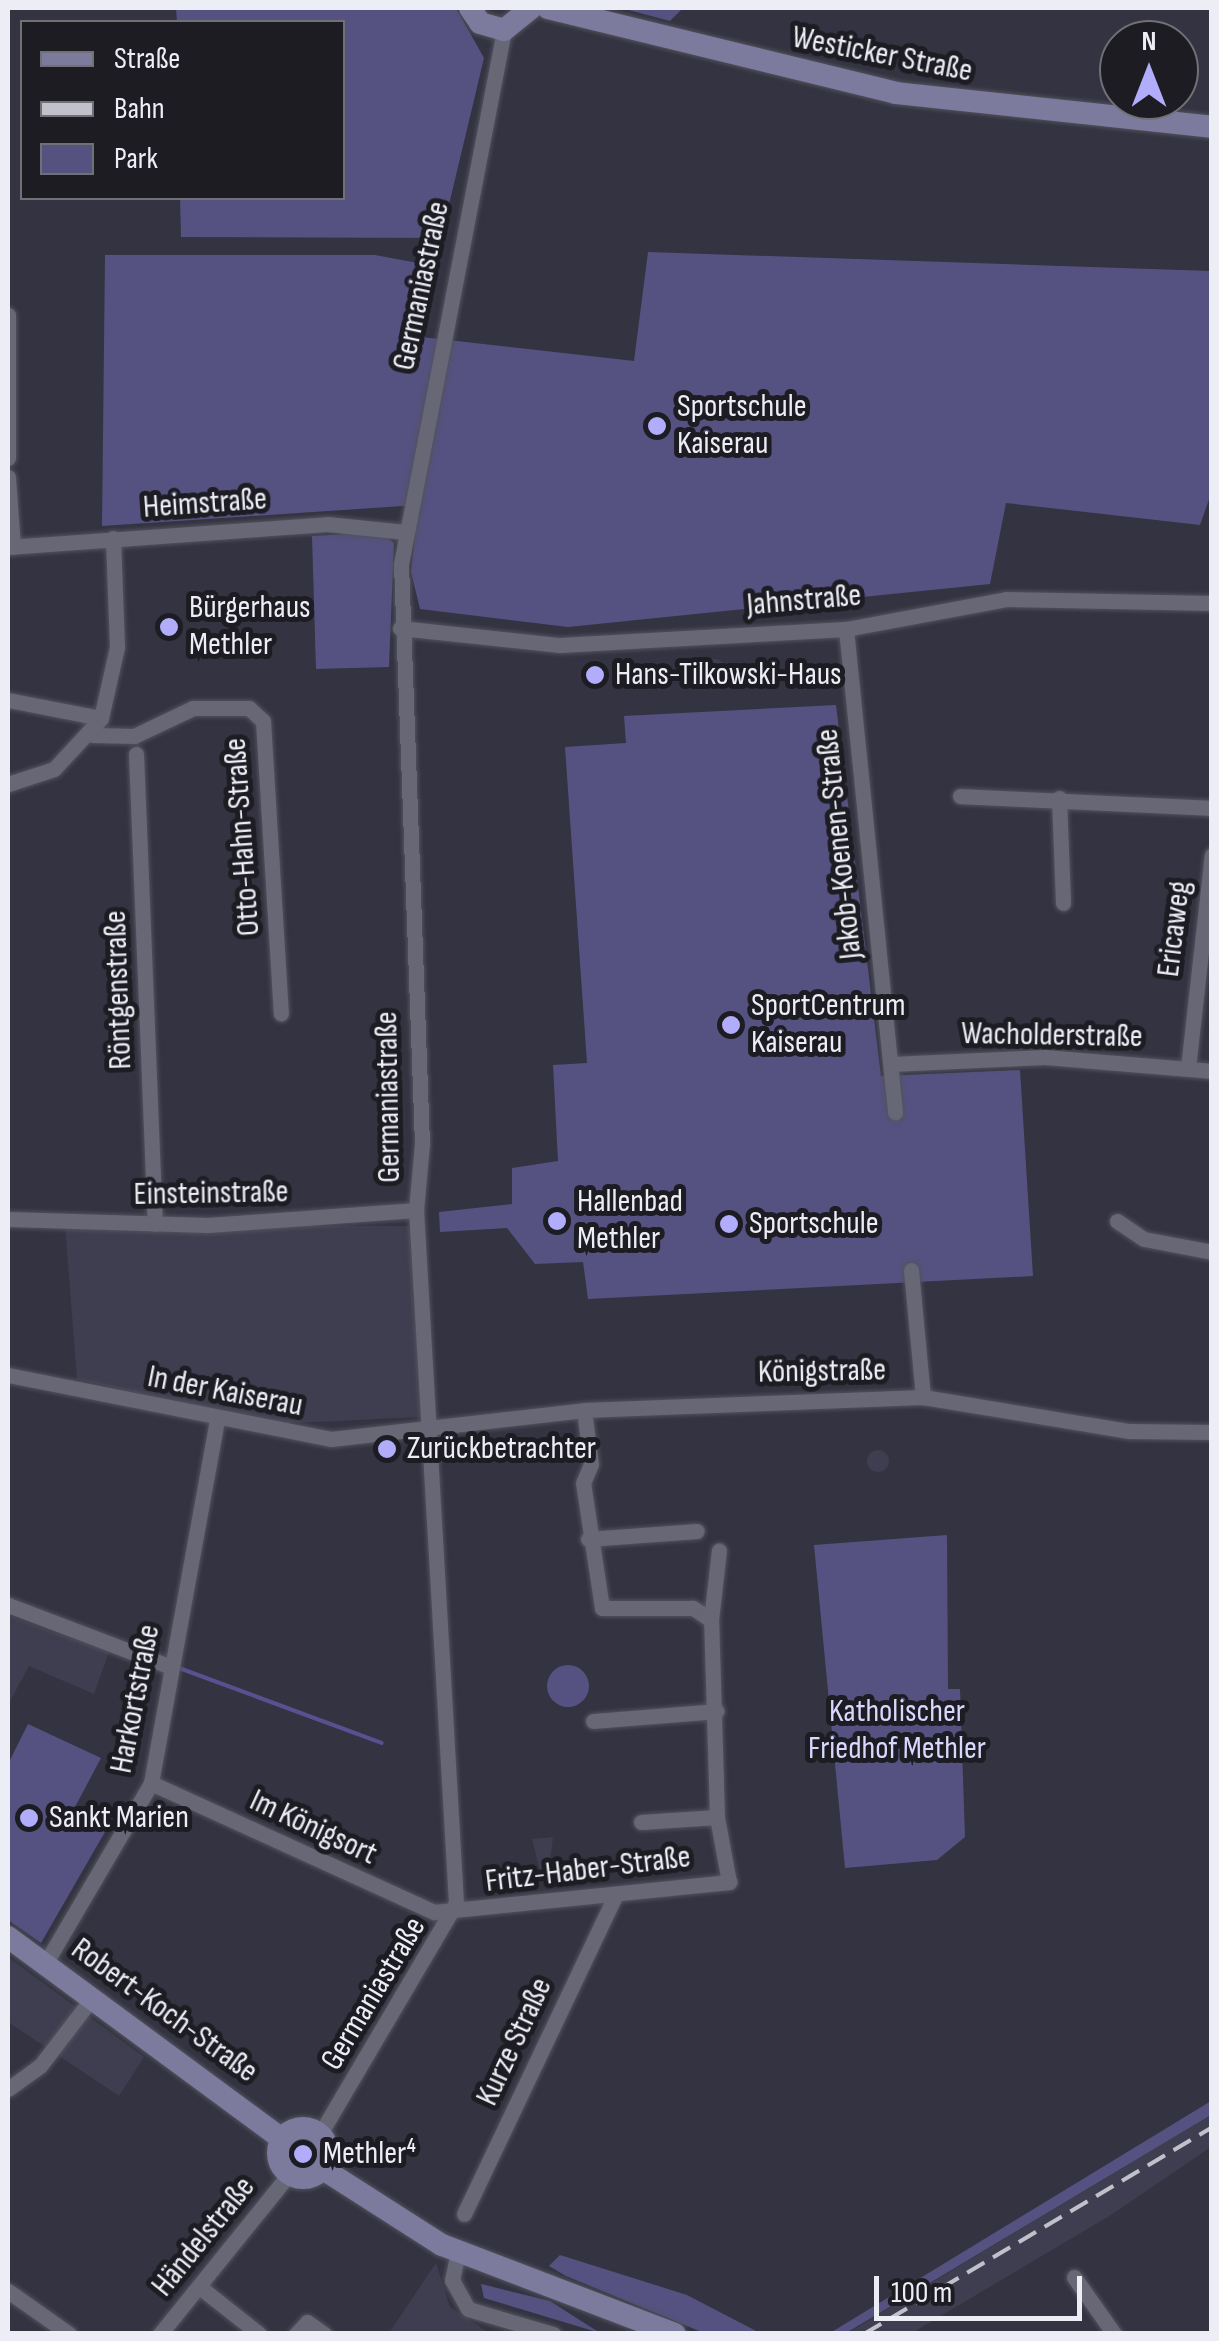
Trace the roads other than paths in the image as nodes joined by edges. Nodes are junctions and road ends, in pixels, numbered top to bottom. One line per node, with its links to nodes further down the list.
1 (470, 8): 4 (main road)
2 (531, 8): 4 (main road)
3 (548, 8): 5 (main road, Westicker Straße)
4 (504, 30): 9 (street, Germaniastraße)
5 (1212, 128)
6 (8, 314): 7 (street)
7 (8, 458)
8 (8, 477): 11 (street)
9 (406, 532): 10 (street, Heimstraße); 13 (street, Germaniastraße)
10 (113, 538): 11 (street, Heimstraße); 16 (street)
11 (10, 547)
12 (1212, 603): 14 (street, Jahnstraße)
13 (400, 628): 14 (street, Jahnstraße); 31 (street, Germaniastraße)
14 (846, 629): 27 (street, Jakob-Koenen-Straße)
15 (8, 700): 16 (street)
16 (101, 718): 17 (street)
17 (93, 735): 19 (street); 26 (street, Otto-Hahn-Straße)
18 (136, 754): 34 (street, Röntgenstraße)
19 (8, 784)
20 (960, 796): 21 (street)
21 (1059, 798): 22 (street); 25 (street)
22 (1212, 808)
23 (1212, 855): 24 (street, Ericaweg)
24 (1209, 895): 28 (street, Ericaweg)
25 (1063, 903)
26 (281, 1013)
27 (891, 1064): 28 (street, Wacholderstraße); 30 (street, Jakob-Koenen-Straße)
28 (1188, 1068): 29 (street, Wacholderstraße)
29 (1212, 1072)
30 (895, 1113)
31 (416, 1210): 34 (street, Einsteinstraße); 41 (street, Germaniastraße)
32 (8, 1219): 34 (street, Einsteinstraße)
33 (1117, 1221): 35 (street)
34 (155, 1224)
35 (1212, 1252)
36 (911, 1270): 38 (street)
37 (8, 1375): 40 (street, In der Kaiserau)
38 (923, 1398): 39 (street, Königstraße); 42 (street, Königstraße)
39 (584, 1410): 41 (street, Königstraße); 44 (street)
40 (217, 1420): 41 (street, In der Kaiserau); 48 (street, Harkortstraße)
41 (432, 1425): 55 (street, Germaniastraße)
42 (1212, 1432)
43 (697, 1531): 44 (street)
44 (588, 1539): 47 (street)
45 (718, 1550): 47 (street)
46 (8, 1604): 48 (street)
47 (711, 1620): 49 (street)
48 (170, 1667): 51 (street, Harkortstraße)
49 (717, 1711): 50 (street); 52 (street)
50 (593, 1720)
51 (151, 1783): 55 (street, Im Königsort); 57 (street, Harkortstraße)
52 (717, 1817): 53 (street); 54 (street, Fritz-Haber-Straße)
53 (641, 1822)
54 (616, 1894): 55 (street, Fritz-Haber-Straße); 64 (street, Kurze Straße)
55 (454, 1913): 60 (street, Germaniastraße)
56 (8, 1937): 57 (main road, Robert-Koch-Straße)
57 (44, 1964): 58 (main road, Robert-Koch-Straße)
58 (92, 1998): 59 (street); 61 (main road, Robert-Koch-Straße)
59 (8, 2089)
60 (320, 2134): 61 (main road); 62 (main road)
61 (282, 2139): 63 (main road)
62 (322, 2169): 63 (main road); 65 (main road)
63 (289, 2174): 67 (street, Händelstraße)
64 (464, 2214)
65 (458, 2252): 74 (street); 75 (main road)
66 (1074, 2277): 76 (street)
67 (201, 2288): 70 (street, Händelstraße); 71 (street)
68 (8, 2291): 69 (street)
69 (70, 2334)
70 (160, 2334)
71 (259, 2334)
72 (296, 2334): 73 (street)
73 (324, 2334)
74 (553, 2334)
75 (676, 2334)
76 (1114, 2334)

